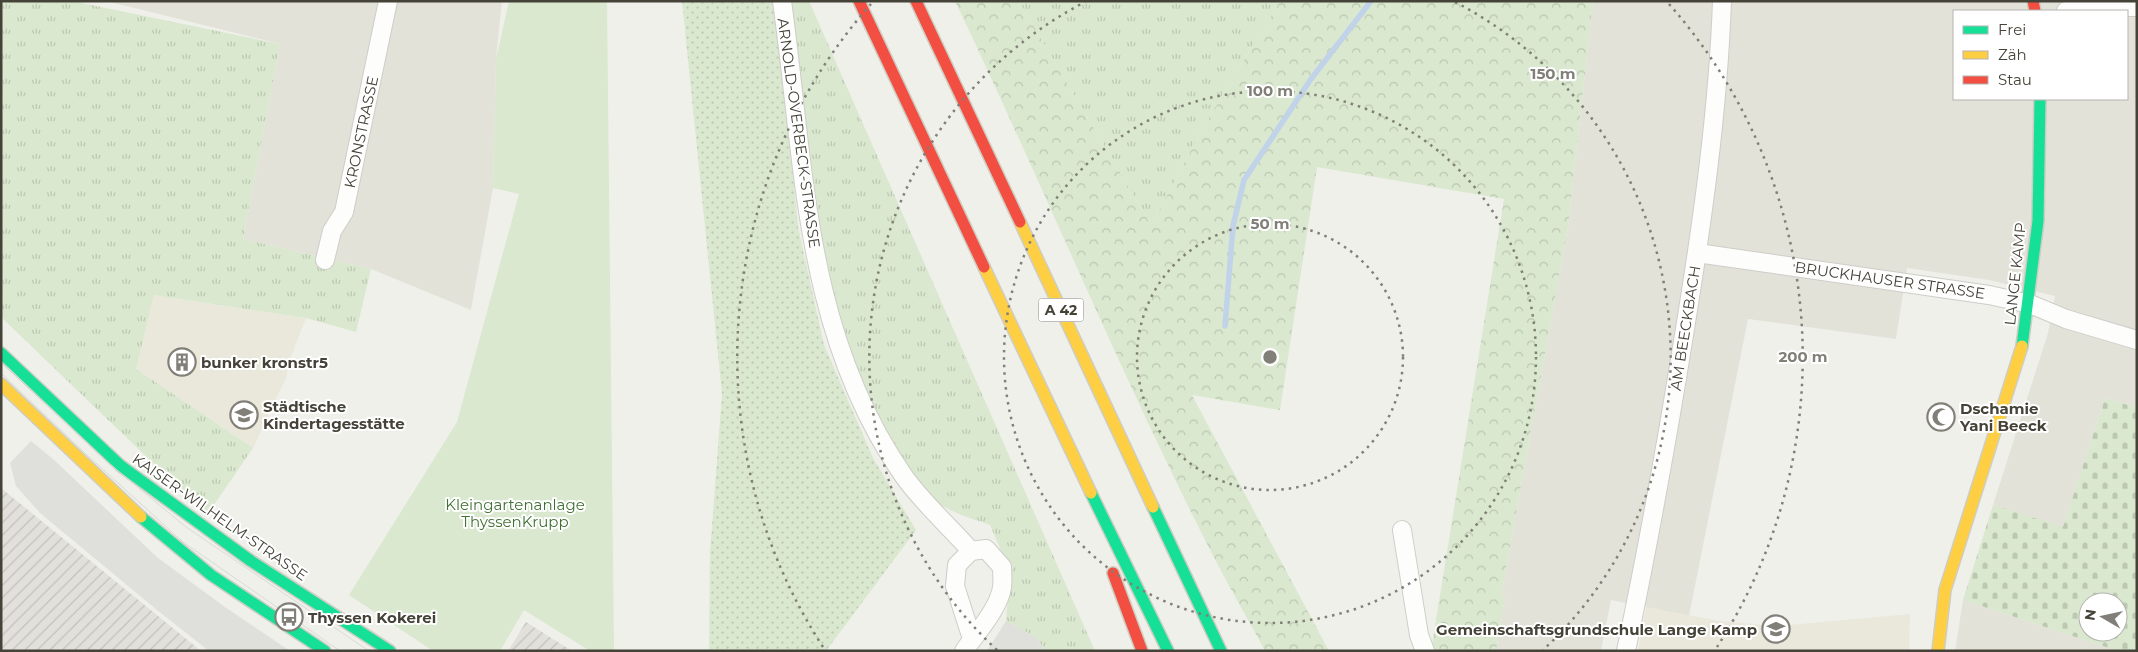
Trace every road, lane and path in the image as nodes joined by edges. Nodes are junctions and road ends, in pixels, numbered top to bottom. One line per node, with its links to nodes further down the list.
1 (388, 1): 10 (street, KRONSTRASSE)
2 (782, 1): 17 (street, ARNOLD-OVERBECK-STRASSE)
3 (859, 1): 15 (main road)
4 (916, 1): 19 (main road, A 42)
5 (1722, 1): 9 (street, AM BEECKBACH)
6 (2137, 7): 7 (street)
7 (2072, 10)
8 (2040, 100): 11 (main road, LANGE KAMP)
9 (1698, 252): 11 (street, BRUCKHAUSER STRASSE); 25 (street, AM BEECKBACH)
10 (325, 260)
11 (2030, 304): 12 (street, BRUCKHAUSER STRASSE); 26 (main road, LANGE KAMP)
12 (2137, 340)
13 (1, 353): 21 (main road, KAISER-WILHELM-STRASSE)
14 (1, 384): 20 (main road)
15 (1090, 489): 22 (main road); 23 (main road)
16 (1402, 530): 24 (street)
17 (971, 550): 18 (street); 18 (street)
18 (968, 645)
19 (1226, 648)
20 (325, 651)
21 (390, 651)
22 (1142, 651)
23 (1168, 651)
24 (1425, 651)
25 (1626, 651)
26 (1938, 651)

